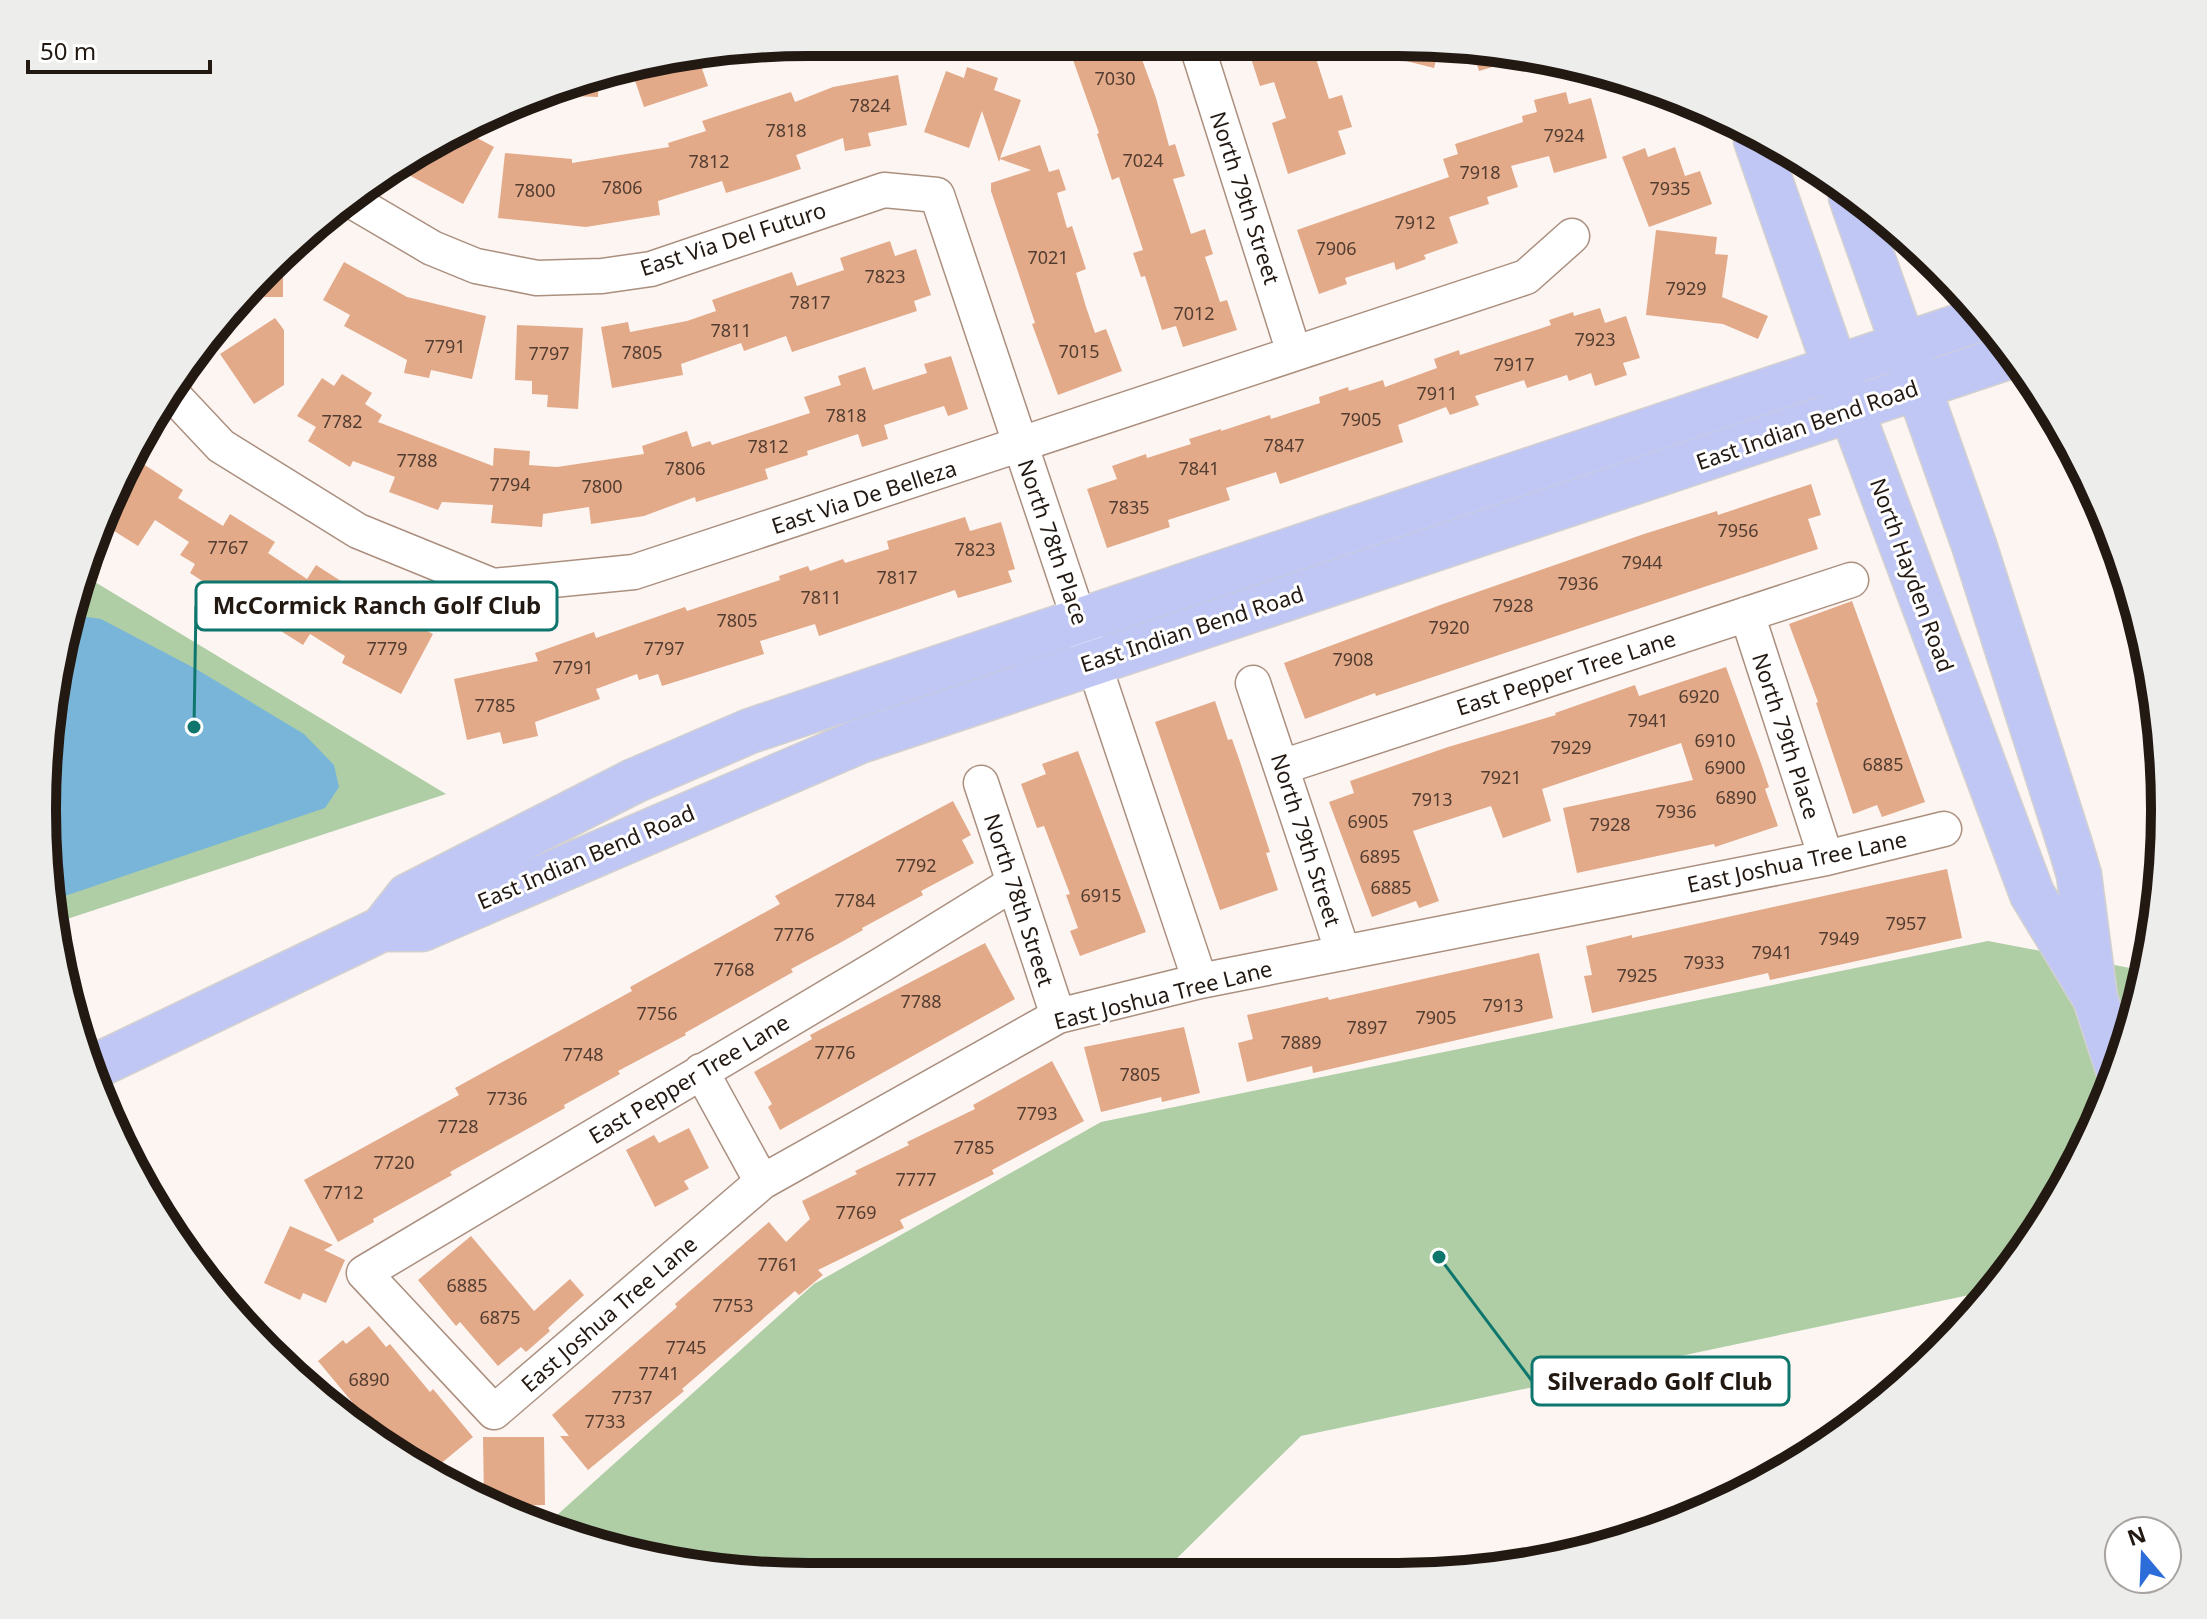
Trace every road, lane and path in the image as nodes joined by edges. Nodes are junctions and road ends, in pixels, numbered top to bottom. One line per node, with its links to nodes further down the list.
1 (1200, 56): 9 (street, North 79th Street)
2 (1759, 149): 11 (main road, North Hayden Road)
3 (937, 195): 4 (street, East Via Del Futuro); 15 (street, North 78th Place)
4 (360, 206)
5 (1857, 212): 8 (main road, North Hayden Road)
6 (1572, 236): 9 (street, East Via De Belleza)
7 (1971, 322): 8 (main road, East Indian Bend Road)
8 (1904, 344): 11 (main road, East Indian Bend Road); 12 (main road, North Hayden Road)
9 (1294, 353): 15 (street, East Via De Belleza)
10 (2001, 359): 12 (main road, East Indian Bend Road)
11 (1835, 367): 14 (main road, North Hayden Road); 18 (main road, East Indian Bend Road)
12 (1919, 387): 14 (main road, East Indian Bend Road); 29 (main road, North Hayden Road)
13 (178, 400): 15 (street, East Via De Belleza)
14 (1852, 411): 19 (main road, East Indian Bend Road); 29 (main road, North Hayden Road)
15 (1021, 446): 18 (street, North 78th Place)
16 (1851, 580): 17 (street, East Pepper Tree Lane)
17 (1747, 614): 21 (street, East Pepper Tree Lane); 24 (street, North 79th Place)
18 (1079, 619): 19 (street, North 78th Place); 26 (main road, East Indian Bend Road)
19 (1094, 662): 26 (main road, East Indian Bend Road); 28 (street, North 78th Place)
20 (1253, 683): 21 (street, North 79th Street)
21 (1282, 767): 27 (street, North 79th Street)
22 (981, 783): 25 (street, North 78th Street)
23 (1944, 829): 24 (street, East Joshua Tree Lane)
24 (1826, 858): 27 (street, East Joshua Tree Lane)
25 (1014, 883): 30 (street, North 78th Street); 33 (street, East Pepper Tree Lane)
26 (382, 929): 32 (main road, East Indian Bend Road)
27 (1343, 953): 28 (street, East Joshua Tree Lane)
28 (1200, 981): 30 (street, East Joshua Tree Lane)
29 (2095, 998): 31 (main road, North Hayden Road)
30 (1058, 1016): 34 (street, East Joshua Tree Lane)
31 (2112, 1050)
32 (100, 1064)
33 (701, 1071): 34 (street); 35 (street, East Pepper Tree Lane)
34 (762, 1182): 35 (street, East Joshua Tree Lane)
35 (494, 1412)

